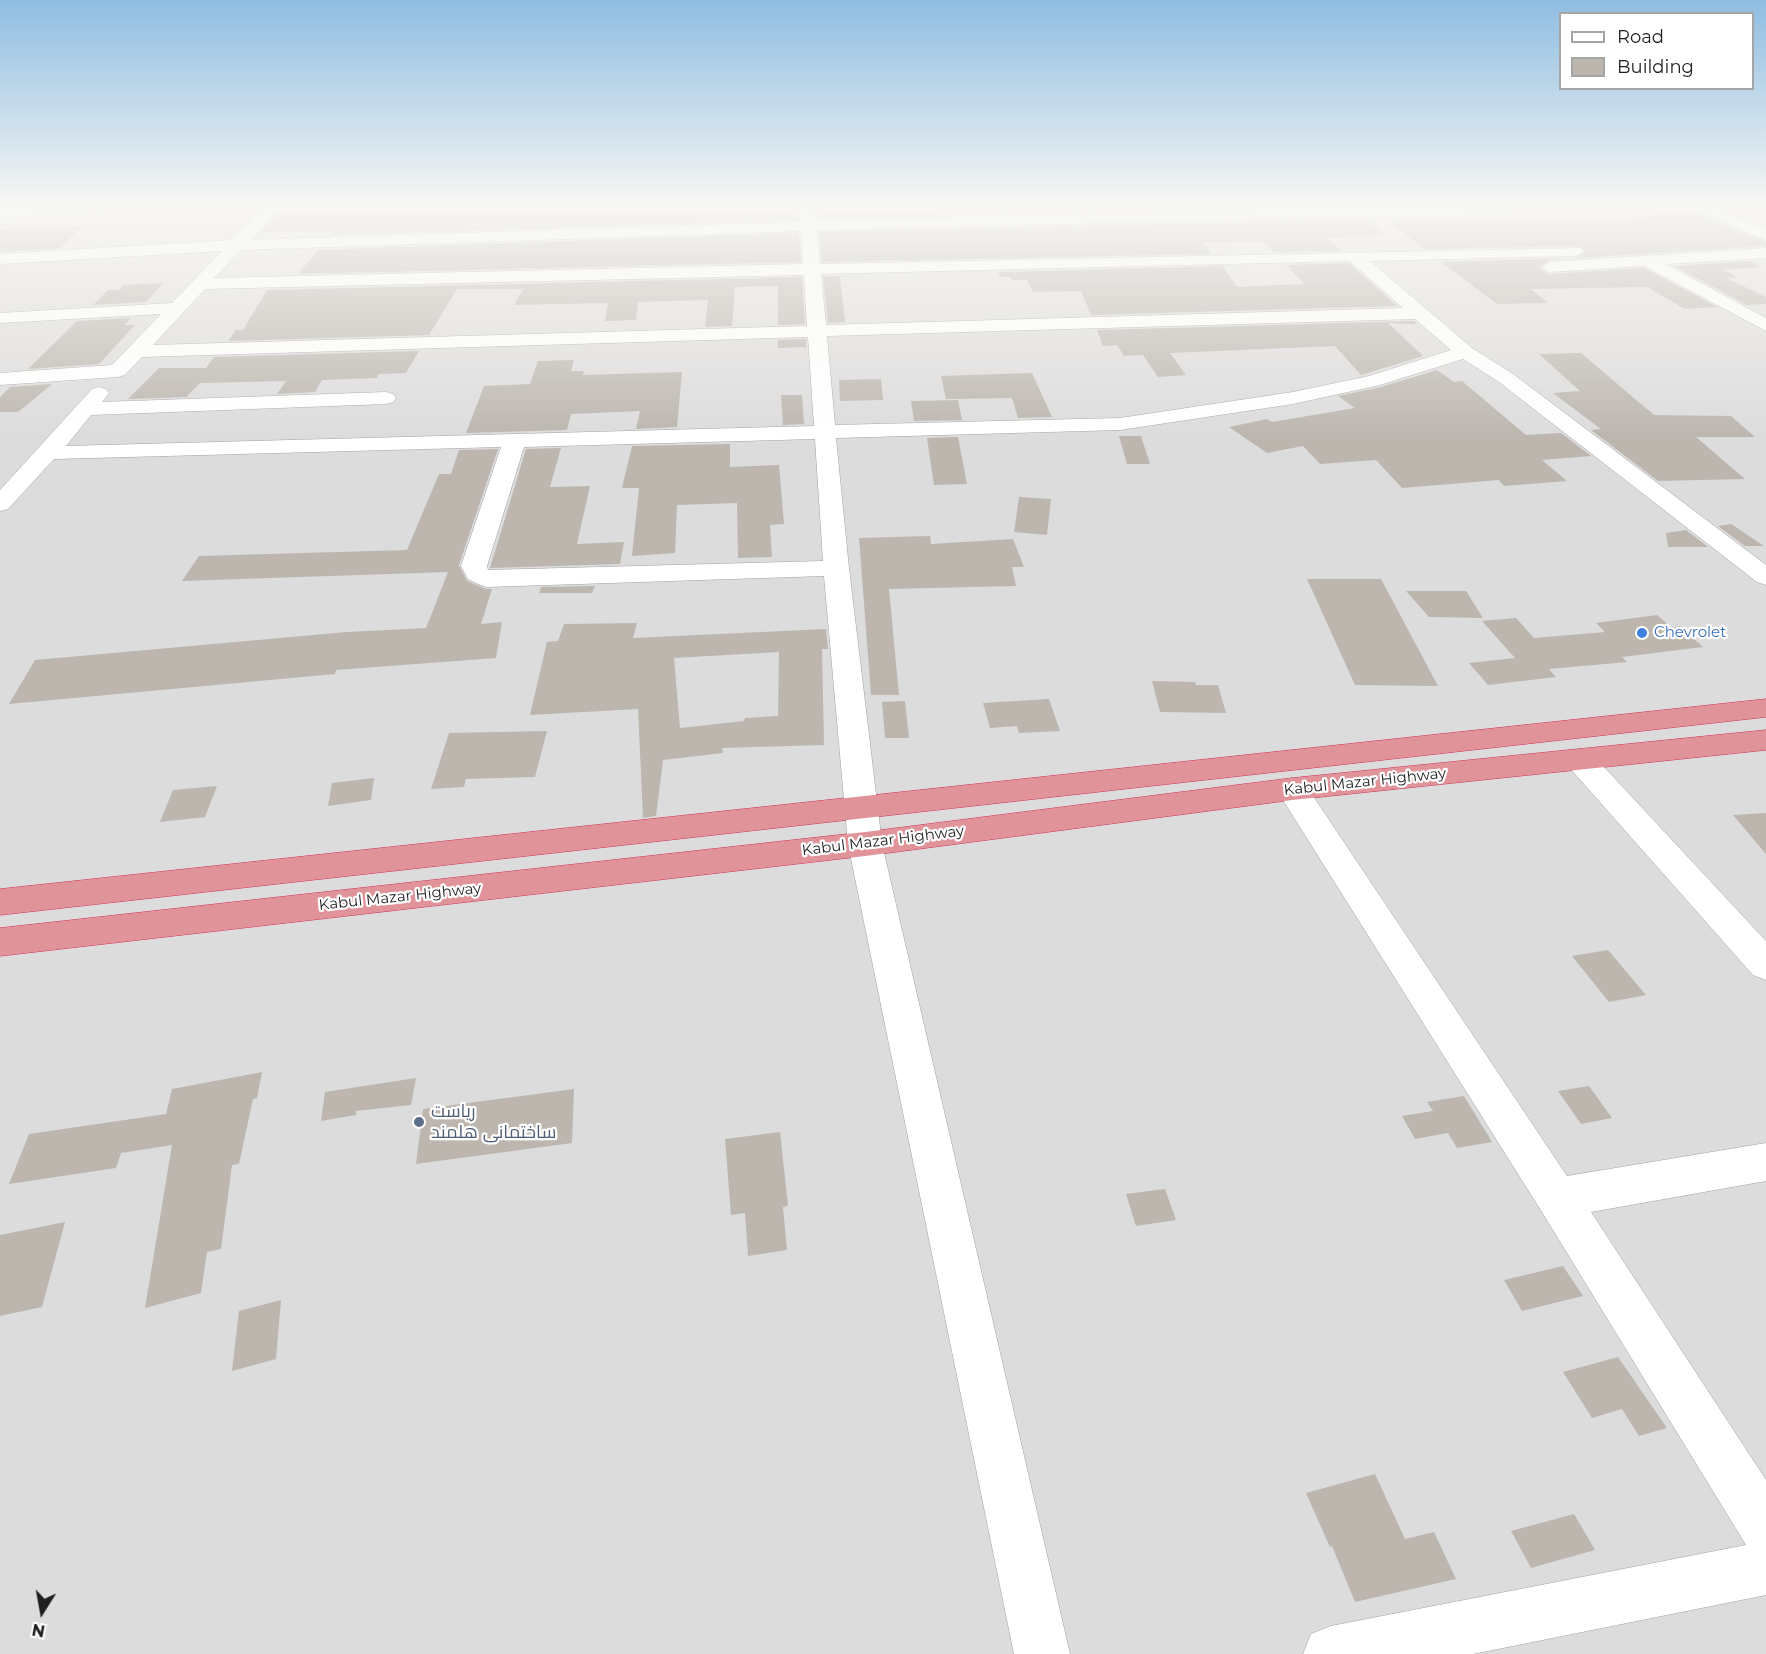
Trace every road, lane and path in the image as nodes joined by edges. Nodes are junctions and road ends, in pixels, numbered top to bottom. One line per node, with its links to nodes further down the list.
1 (199, 284): 7 (street)
2 (814, 284): 11 (street)
3 (1389, 284): 6 (street)
4 (1399, 284): 6 (street)
5 (1690, 284): 10 (street)
6 (1392, 287): 8 (street)
7 (177, 308): 9 (street); 12 (street)
8 (1421, 313): 11 (street); 13 (street)
9 (0, 318)
10 (1766, 325)
11 (818, 330): 12 (street); 18 (street)
12 (137, 351): 14 (street)
13 (1465, 352): 18 (street); 23 (street)
14 (118, 371): 15 (street); 17 (street)
15 (0, 379)
16 (386, 398): 17 (street)
17 (86, 409): 20 (street)
18 (827, 432): 19 (street); 22 (street)
19 (515, 439): 20 (street); 22 (street)
20 (48, 453): 21 (street)
21 (0, 504)
22 (836, 568): 28 (street)
23 (1766, 577)
24 (1766, 708): 28 (highway, Kabul Mazar Highway)
25 (1766, 740): 26 (highway, Kabul Mazar Highway)
26 (1579, 759): 27 (highway, Kabul Mazar Highway); 31 (street)
27 (1292, 789): 28 (highway, Kabul Mazar Highway); 33 (street)
28 (863, 826): 29 (highway, Kabul Mazar Highway); 30 (highway, Kabul Mazar Highway); 36 (street)
29 (0, 902)
30 (0, 942)
31 (1766, 964)
32 (1766, 1162): 33 (street)
33 (1557, 1198): 34 (street)
34 (1766, 1528)
35 (1766, 1568): 37 (street)
36 (1042, 1654)
37 (1331, 1654)

